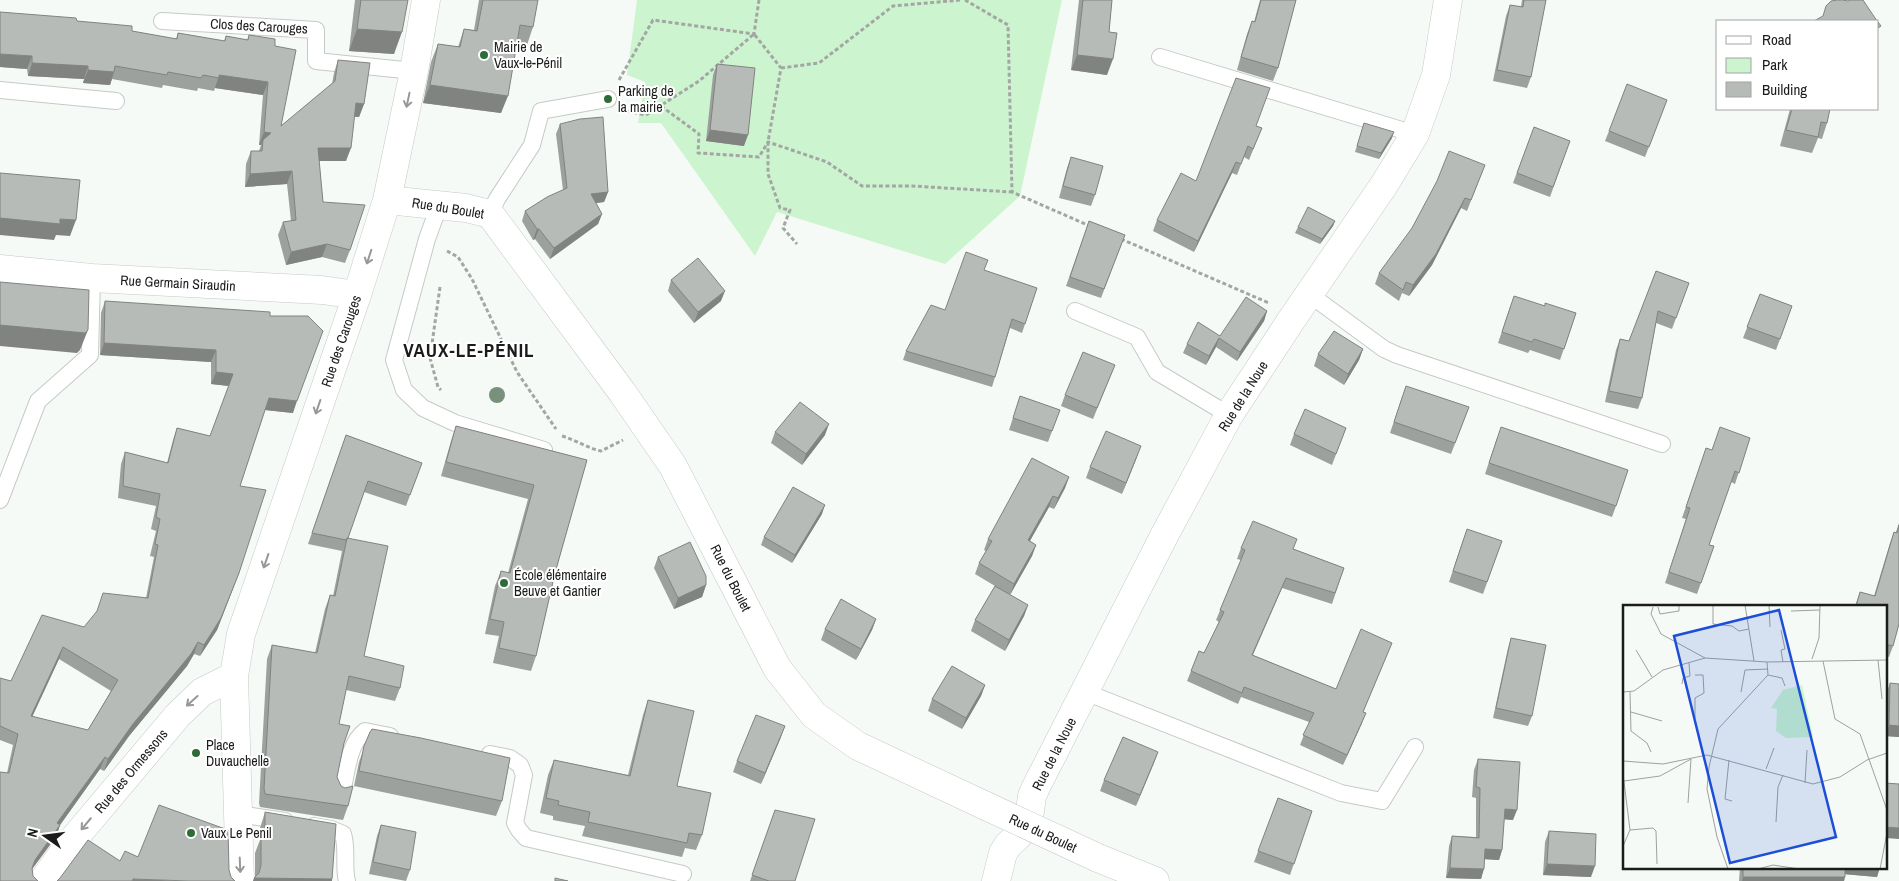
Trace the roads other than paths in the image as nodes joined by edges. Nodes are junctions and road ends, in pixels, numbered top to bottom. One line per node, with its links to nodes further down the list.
1 (426, 0): 5 (street, Rue des Carouges)
2 (1448, 0): 9 (street, Rue de la Noue)
3 (162, 20): 5 (lane, Clos des Carouges)
4 (1160, 57): 9 (lane)
5 (414, 71): 10 (street, Rue des Carouges, one-way to 10)
6 (0, 90): 8 (lane)
7 (608, 99): 12 (lane)
8 (116, 101)
9 (1415, 134): 15 (street, Rue de la Noue)
10 (387, 200): 11 (street, Rue du Boulet); 16 (street, Rue des Carouges, one-way to 16)
11 (439, 206): 12 (street, Rue du Boulet); 20 (lane)
12 (490, 214): 34 (street, Rue du Boulet, bridge)
13 (0, 270): 14 (street, Rue Germain Siraudin)
14 (92, 278): 16 (street, Rue Germain Siraudin); 21 (lane)
15 (1309, 294): 18 (street, Rue de la Noue); 19 (lane)
16 (357, 295): 22 (street, Rue des Carouges, one-way to 22)
17 (1075, 311): 18 (lane)
18 (1229, 415): 23 (street, Rue de la Noue)
19 (1662, 444)
20 (564, 455)
21 (0, 500)
22 (234, 676): 28 (street, Rue des Carouges); 30 (street, Rue des Ormessons, one-way to 30)
23 (1085, 692): 25 (lane); 33 (street, Rue de la Noue)
24 (403, 738): 27 (lane)
25 (1415, 747)
26 (471, 751): 29 (lane)
27 (342, 792)
28 (238, 814): 31 (street, Rue des Carouges, one-way to 31); 32 (lane)
29 (683, 874)
30 (42, 881)
31 (240, 881)
32 (347, 881)
33 (996, 881)
34 (1155, 881)

